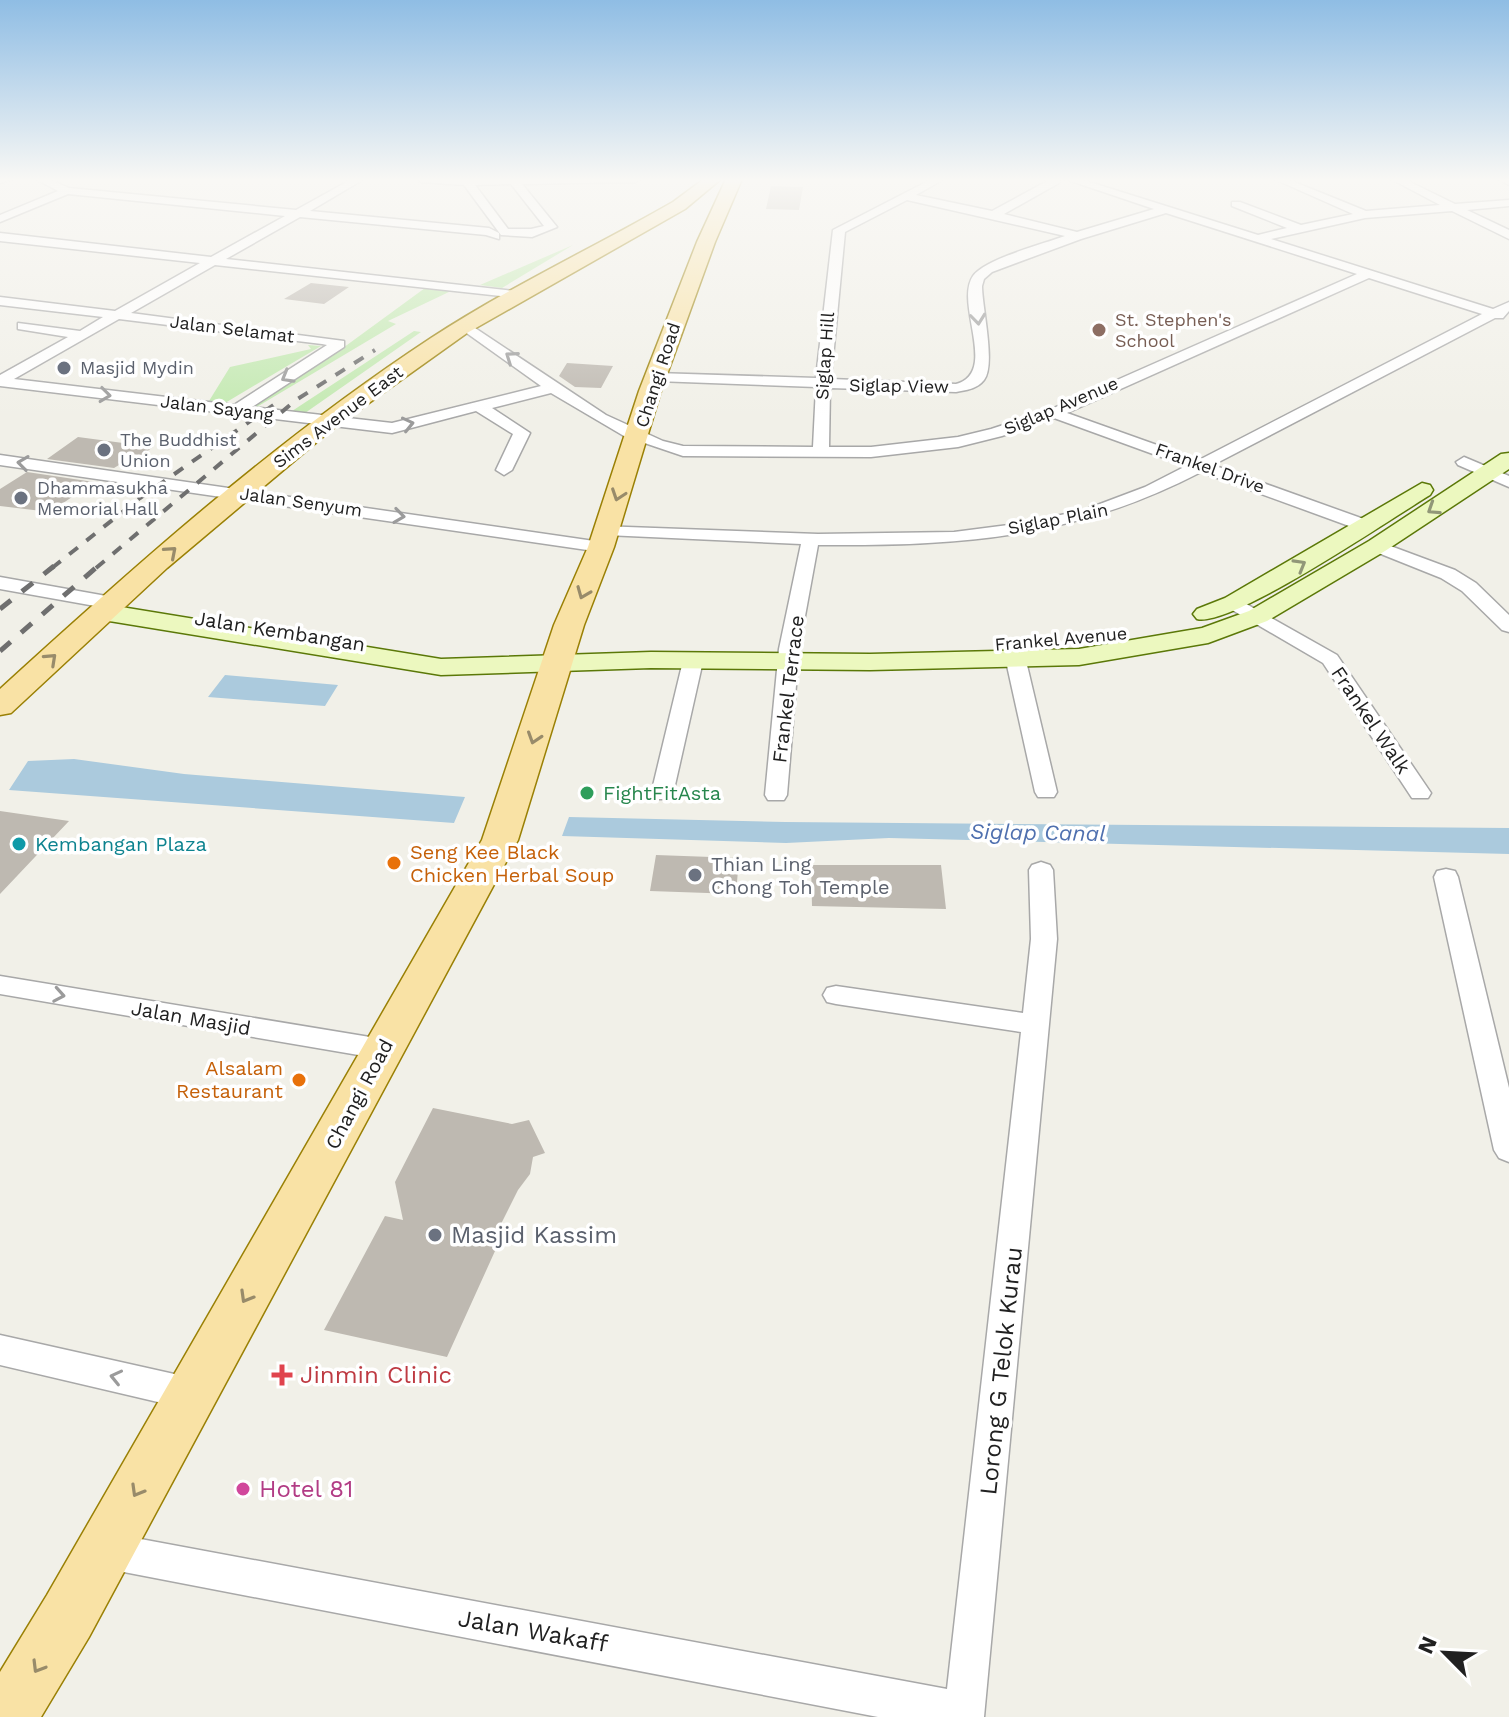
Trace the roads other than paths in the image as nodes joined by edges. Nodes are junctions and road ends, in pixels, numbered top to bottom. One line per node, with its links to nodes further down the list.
1 (208, 259): 7 (street)
2 (580, 259): 9 (main road, Sims Avenue East)
3 (684, 259): 18 (main road, Changi Road)
4 (836, 259): 20 (street, Siglap Hill)
5 (1015, 259): 20 (street, Siglap View, one-way to 20)
6 (1326, 259): 8 (street)
7 (216, 260): 9 (street); 13 (street)
8 (1370, 273): 12 (street); 24 (street, Siglap Avenue)
9 (515, 295): 16 (main road, Sims Avenue East)
10 (0, 301): 13 (street, Jalan Selamat)
11 (1509, 306): 12 (street, Siglap Plain)
12 (1492, 313): 14 (street); 31 (street, Siglap Plain)
13 (119, 316): 17 (street); 23 (street, Jalan Selamat, one-way to 23)
14 (1509, 318)
15 (23, 326): 17 (street)
16 (466, 326): 21 (street, Changi Road, one-way to 16); 25 (main road, Sims Avenue East)
17 (82, 335): 19 (street)
18 (656, 377): 20 (street, Siglap View); 26 (main road, Changi Road)
19 (0, 382): 23 (street, Jalan Sayang, one-way to 23)
20 (823, 385): 28 (street, Siglap Hill)
21 (555, 387): 22 (street, Jalan Sayang); 26 (street, Changi Road)
22 (480, 407): 25 (street, Jalan Sayang, one-way to 22); 32 (street)
23 (235, 411): 25 (street, Jalan Sayang)
24 (1054, 413): 28 (street, Siglap Avenue); 31 (street, Frankel Drive)
25 (331, 421): 34 (main road, Sims Avenue East)
26 (637, 439): 28 (street, Siglap Avenue); 37 (main road, Changi Road, one-way to 37)
27 (1503, 450): 30 (street, Frankel Avenue); 33 (street, Frankel Avenue)
28 (821, 452)
29 (0, 460): 34 (street, Jalan Senyum, one-way to 29)
30 (1464, 462): 33 (street); 35 (street, Frankel Avenue)
31 (1201, 464): 35 (street, Frankel Drive); 36 (street, Siglap Plain)
32 (504, 470)
33 (1499, 477): 35 (street, Frankel Avenue, one-way to 35)
34 (239, 493): 37 (street, Jalan Senyum, one-way to 37); 40 (main road, Sims Avenue East, one-way to 34)
35 (1371, 536): 41 (street, Frankel Avenue); 42 (street, Frankel Drive)
36 (811, 537): 37 (street, Siglap Plain); 43 (street, Frankel Terrace)
37 (604, 538): 44 (main road, Changi Road, one-way to 44)
38 (0, 583): 40 (street, Jalan Kembangan)
39 (0, 593): 40 (street, Jalan Kembangan)
40 (108, 608): 44 (street, Jalan Kembangan); 47 (main road, Sims Avenue East, one-way to 40)
41 (1246, 609): 43 (street, Frankel Avenue); 46 (street, Frankel Avenue); 49 (street, Frankel Walk)
42 (1509, 626)
43 (788, 655): 44 (street, Frankel Avenue); 45 (street, Frankel Avenue); 46 (street, Frankel Avenue); 51 (street, Frankel Terrace)
44 (560, 660): 45 (street, Frankel Avenue); 57 (main road, Changi Road, one-way to 57)
45 (693, 661): 50 (street)
46 (1016, 661): 48 (street)
47 (0, 706)
48 (1046, 792)
49 (1420, 793)
50 (662, 794)
51 (776, 795)
52 (1041, 870): 56 (street, Lorong G Telok Kurau)
53 (1446, 877): 58 (street)
54 (0, 985): 57 (street, Jalan Masjid, one-way to 57)
55 (836, 995): 56 (street)
56 (1036, 1025): 62 (street, Lorong G Telok Kurau)
57 (382, 1049): 60 (main road, Changi Road, one-way to 60)
58 (1509, 1150)
59 (0, 1350): 60 (street, one-way to 59)
60 (192, 1394): 61 (main road, Changi Road, one-way to 61)
61 (103, 1550): 62 (street, Jalan Wakaff); 63 (main road, Changi Road, one-way to 63)
62 (964, 1715)
63 (7, 1717)

